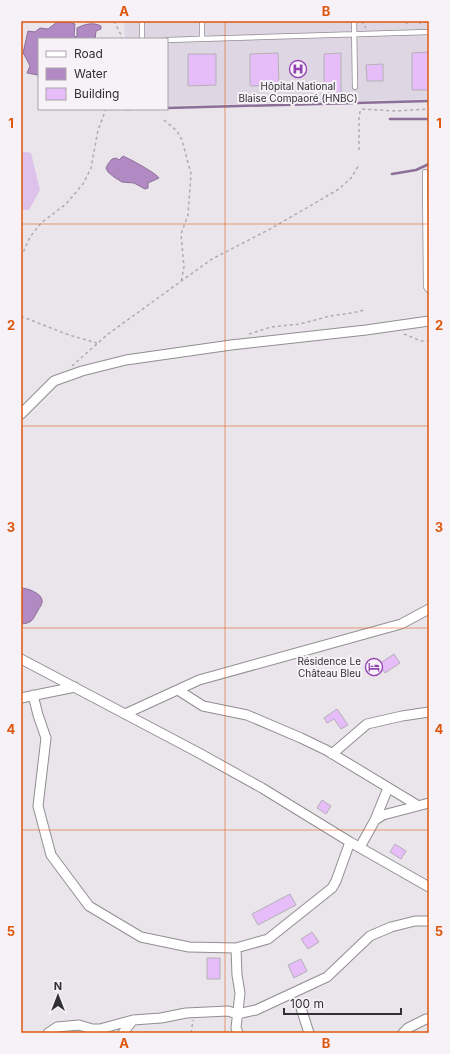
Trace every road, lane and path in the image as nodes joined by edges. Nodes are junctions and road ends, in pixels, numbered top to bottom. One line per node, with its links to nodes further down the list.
1 (114, 21): 11 (path)
2 (142, 21): 12 (lane)
3 (202, 21): 13 (lane)
4 (354, 21): 10 (lane)
5 (407, 21): 7 (path)
6 (420, 21): 8 (path)
7 (407, 27)
8 (420, 27)
9 (429, 32): 10 (lane)
10 (354, 34): 13 (lane); 15 (lane)
11 (121, 38)
12 (142, 38)
13 (202, 39): 14 (lane)
14 (168, 40)
15 (355, 87)
16 (429, 109): 19 (path)
17 (106, 110): 22 (path)
18 (164, 120): 23 (path)
19 (359, 150)
20 (359, 165): 23 (path)
21 (425, 172): 24 (lane)
22 (21, 258)
23 (181, 282): 31 (path)
24 (429, 291)
25 (364, 310): 29 (path)
26 (21, 316): 31 (path)
27 (429, 321): 28 (street)
28 (392, 327): 30 (path); 33 (street)
29 (244, 336)
30 (429, 341)
31 (97, 343): 32 (path)
32 (71, 366)
33 (21, 414)
34 (429, 609): 37 (street)
35 (21, 659): 36 (street)
36 (75, 687): 38 (street); 41 (street)
37 (178, 690): 41 (street); 42 (street)
38 (33, 695): 39 (street); 51 (street)
39 (21, 698)
40 (429, 712): 42 (street)
41 (124, 714): 47 (street)
42 (332, 754): 43 (street)
43 (388, 788): 45 (street); 46 (street)
44 (429, 803): 45 (street)
45 (417, 805): 46 (street)
46 (375, 820): 48 (street)
47 (350, 842): 48 (street); 51 (street)
48 (360, 847): 49 (street)
49 (429, 887)
50 (429, 921): 54 (street)
51 (236, 948): 54 (street)
52 (301, 1008): 61 (street)
53 (193, 1012): 54 (street); 56 (street); 59 (path)
54 (237, 1014): 60 (street)
55 (429, 1019): 62 (street)
56 (133, 1020): 57 (street); 58 (street)
57 (48, 1033)
58 (123, 1033)
59 (191, 1033)
60 (238, 1033)
61 (309, 1033)
62 (404, 1033)

